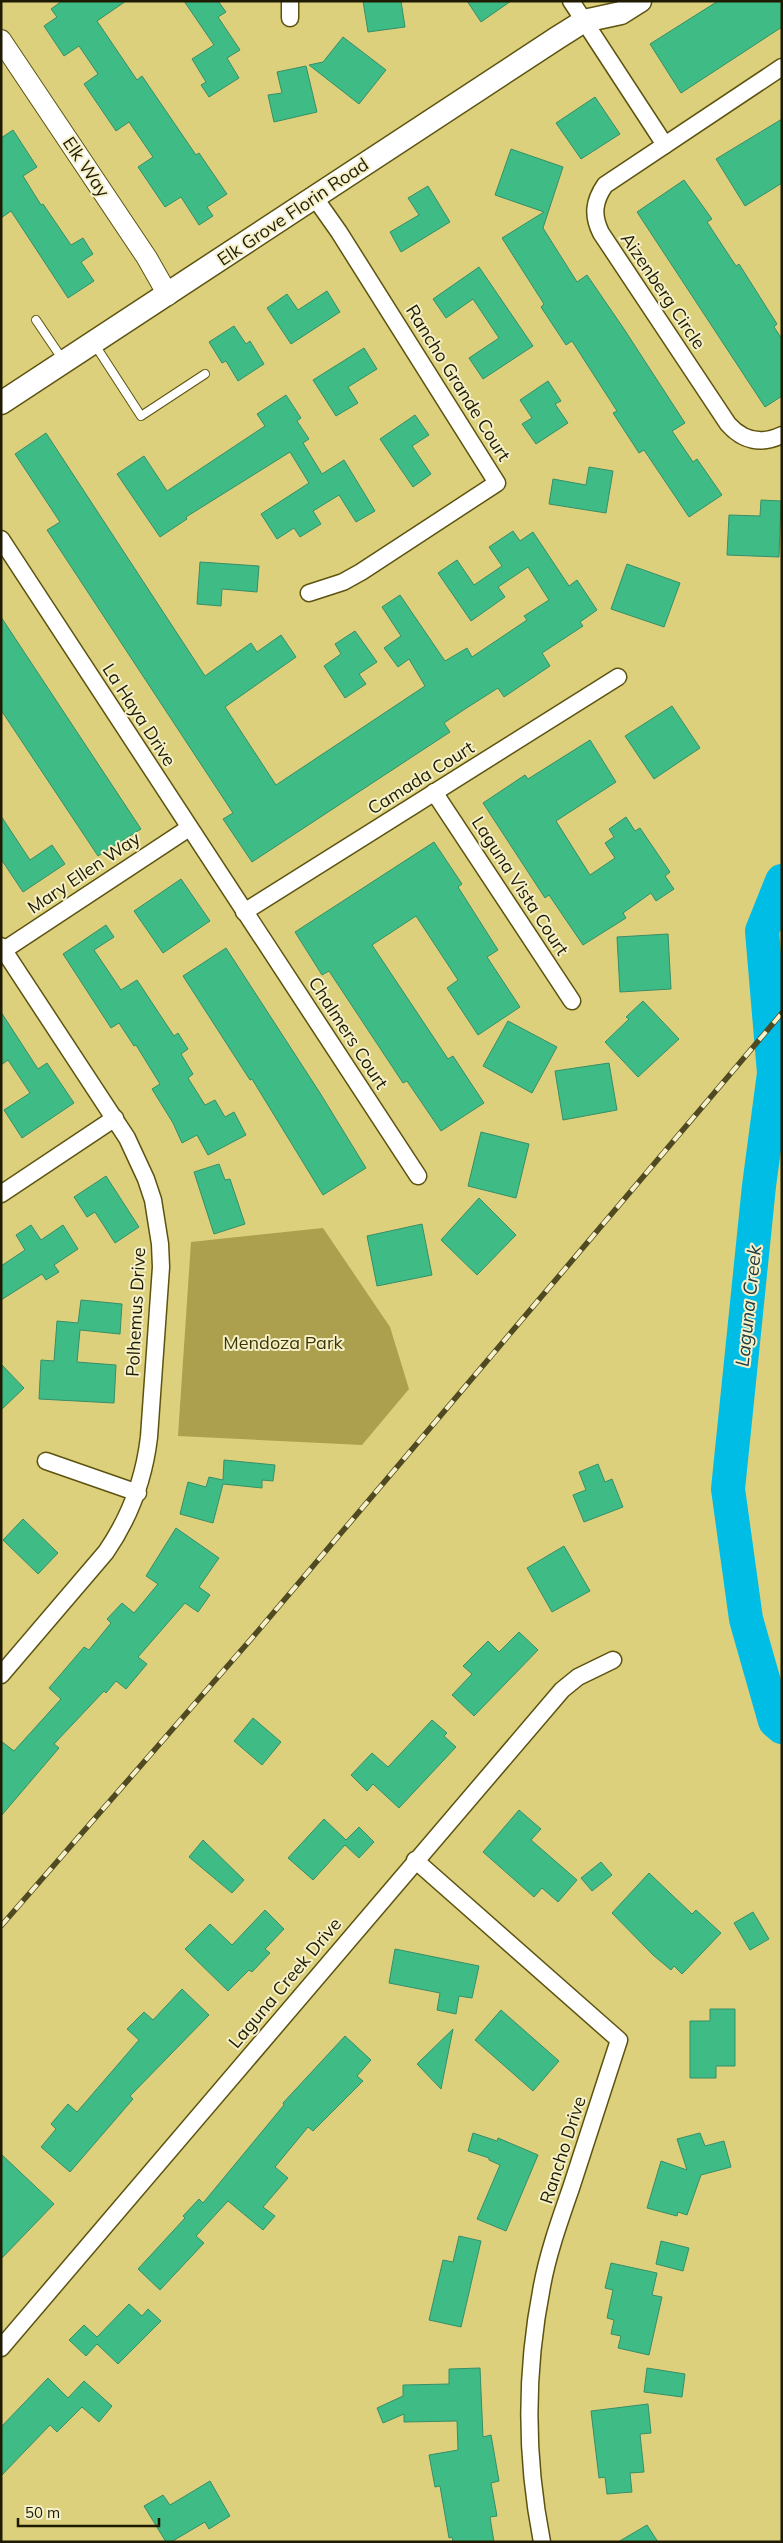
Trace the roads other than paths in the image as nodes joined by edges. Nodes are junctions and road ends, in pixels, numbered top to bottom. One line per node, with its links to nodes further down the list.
1 (290, 1): 5 (street)
2 (571, 1): 6 (street)
3 (598, 1): 6 (main road, Elk Grove Florin Road)
4 (640, 1): 6 (main road, Elk Grove Florin Road)
5 (290, 18)
6 (584, 21): 9 (street); 10 (main road, Elk Grove Florin Road)
7 (1, 40): 11 (street, Elk Way)
8 (782, 67): 9 (street, Aizenberg Circle)
9 (665, 144): 17 (street, Aizenberg Circle)
10 (315, 198): 11 (main road, Elk Grove Florin Road); 19 (street, Rancho Grande Court)
11 (168, 295): 13 (main road, Elk Grove Florin Road)
12 (36, 320): 14 (lane)
13 (94, 344): 14 (main road, Elk Grove Florin Road); 15 (lane)
14 (64, 362): 16 (main road, Elk Grove Florin Road)
15 (204, 374)
16 (1, 403)
17 (782, 435)
18 (1, 539): 22 (street, La Haya Drive)
19 (310, 592)
20 (618, 677): 21 (street, Camada Court)
21 (434, 792): 23 (street, Camada Court); 25 (street, Laguna Vista Court)
22 (189, 828): 23 (street, La Haya Drive); 24 (street, Mary Ellen Way)
23 (244, 912): 27 (street, Chalmers Court)
24 (2, 949): 26 (street, Polhemus Drive)
25 (572, 1001)
26 (115, 1118): 28 (street); 30 (street, Polhemus Drive)
27 (418, 1176)
28 (1, 1194)
29 (46, 1461): 30 (street)
30 (138, 1493): 32 (street, Polhemus Drive)
31 (613, 1660): 33 (street, Laguna Creek Drive)
32 (1, 1676)
33 (415, 1860): 34 (street, Laguna Creek Drive); 35 (street, Rancho Drive)
34 (1, 2348)
35 (542, 2542)

